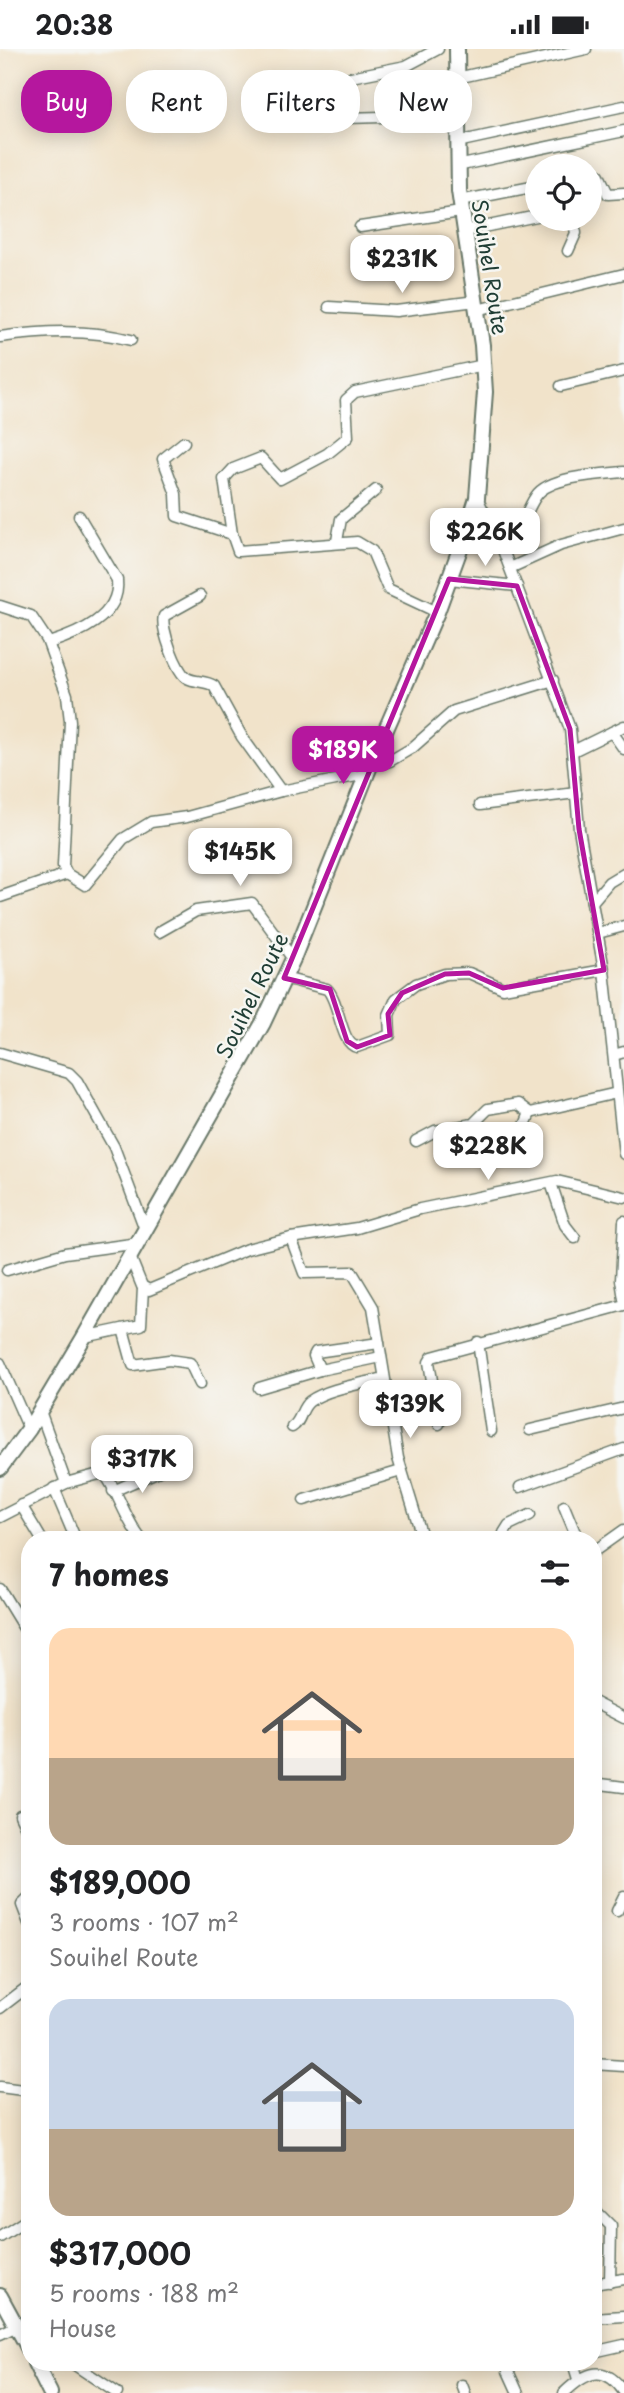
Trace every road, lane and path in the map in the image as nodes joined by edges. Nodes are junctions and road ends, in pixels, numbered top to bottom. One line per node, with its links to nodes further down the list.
1 (438, 49): 5 (street)
2 (457, 49): 4 (main road, Souihel Route)
3 (586, 49): 6 (street)
4 (457, 70)
5 (360, 75)
6 (472, 75)
7 (624, 106): 10 (street)
8 (624, 131): 11 (street)
9 (457, 133): 10 (main road, Souihel Route)
10 (457, 142): 11 (main road, Souihel Route)
11 (457, 166): 15 (main road, Souihel Route)
12 (602, 179): 14 (street)
13 (525, 189): 15 (street)
14 (624, 193)
15 (460, 207): 17 (street); 18 (main road, Souihel Route)
16 (525, 218): 18 (street)
17 (360, 227)
18 (464, 231): 22 (main road, Souihel Route)
19 (576, 231): 20 (street)
20 (568, 251)
21 (624, 274): 22 (street)
22 (476, 306): 23 (street); 26 (main road, Souihel Route)
23 (329, 307)
24 (0, 337): 25 (street)
25 (131, 340)
26 (484, 365): 32 (main road, Souihel Route); 35 (street)
27 (624, 371): 28 (street)
28 (561, 386)
29 (184, 442): 35 (street)
30 (624, 472): 37 (street)
31 (376, 490): 36 (street)
32 (477, 498): 37 (street); 39 (main road, Souihel Route)
33 (79, 516): 44 (street)
34 (624, 529): 38 (street)
35 (232, 534): 36 (street)
36 (337, 541): 43 (street)
37 (503, 550): 38 (street)
38 (510, 568): 40 (street)
39 (449, 579): 40 (street); 43 (main road, Souihel Route)
40 (516, 586): 45 (street)
41 (200, 596): 51 (street)
42 (0, 606): 44 (street)
43 (437, 612): 50 (main road, Souihel Route)
44 (49, 643): 55 (street)
45 (553, 680): 49 (street); 50 (street)
46 (624, 726): 47 (street)
47 (612, 732): 48 (street); 49 (street)
48 (624, 749)
49 (573, 751): 52 (street)
50 (368, 770): 51 (street); 61 (main road, Souihel Route)
51 (281, 791): 55 (street)
52 (576, 793): 53 (street); 57 (street)
53 (480, 805)
54 (624, 873): 57 (street)
55 (67, 874): 56 (street)
56 (0, 897)
57 (592, 901): 60 (street)
58 (624, 926): 60 (street)
59 (159, 932): 61 (street)
60 (598, 933): 62 (street)
61 (293, 959): 63 (main road, Souihel Route)
62 (604, 970): 63 (street); 65 (street)
63 (284, 978): 74 (main road, Souihel Route)
64 (0, 1053): 74 (street)
65 (619, 1054): 66 (street)
66 (617, 1093): 67 (street); 69 (street)
67 (530, 1113): 68 (street); 70 (street)
68 (416, 1141)
69 (624, 1154)
70 (454, 1157)
71 (551, 1184): 72 (street); 75 (street); 76 (street)
72 (624, 1197)
73 (624, 1221): 80 (street)
74 (143, 1238): 77 (main road, Souihel Route); 78 (street)
75 (290, 1238): 79 (street); 85 (street)
76 (575, 1238)
77 (131, 1259): 79 (street); 83 (main road, Souihel Route)
78 (7, 1270)
79 (143, 1288): 82 (street)
80 (624, 1299)
81 (624, 1305): 84 (street)
82 (122, 1329): 83 (street); 90 (street)
83 (84, 1337): 93 (main road, Souihel Route)
84 (478, 1342): 94 (street); 98 (street)
85 (379, 1343): 86 (street); 88 (street)
86 (381, 1357): 88 (street); 89 (street)
87 (0, 1363): 96 (street)
88 (320, 1370): 91 (street)
89 (384, 1378): 95 (street); 102 (street)
90 (200, 1384)
91 (259, 1388)
92 (624, 1408): 97 (street)
93 (40, 1411): 96 (main road, Souihel Route); 103 (street)
94 (439, 1424)
95 (292, 1427)
96 (29, 1429): 100 (main road, Souihel Route)
97 (530, 1430)
98 (491, 1431)
99 (624, 1449): 104 (street)
100 (0, 1468)
101 (159, 1471): 106 (street)
102 (401, 1471): 107 (street); 116 (street)
103 (66, 1483): 105 (street); 106 (street)
104 (520, 1487)
105 (54, 1488): 108 (street); 114 (street)
106 (113, 1490): 115 (street)
107 (304, 1500)
108 (21, 1505): 111 (street); 113 (street)
109 (564, 1506): 118 (street)
110 (530, 1515): 117 (street)
111 (0, 1517)
112 (624, 1530): 119 (street)
113 (37, 1531)
114 (72, 1531)
115 (135, 1531)
116 (420, 1531)
117 (505, 1531)
118 (574, 1531)
119 (602, 1546)
120 (0, 1589): 121 (street)
121 (21, 1623)
122 (602, 1707): 123 (street)
123 (624, 1718)
124 (602, 1784): 125 (street)
125 (624, 1787)
126 (624, 1897): 127 (street)
127 (617, 1911)
128 (21, 1992): 129 (street)
129 (0, 2008)
130 (602, 2065): 131 (street)
131 (624, 2066)
132 (0, 2087): 133 (street)
133 (21, 2090)
134 (602, 2217): 138 (street)
135 (21, 2224): 136 (street)
136 (0, 2237)
137 (624, 2279): 138 (street)
138 (610, 2282): 139 (street)
139 (602, 2283)
140 (0, 2296): 143 (main road)
141 (624, 2316): 142 (street)
142 (602, 2317)
143 (21, 2328)
144 (21, 2331): 145 (street)
145 (0, 2334)
146 (624, 2345): 147 (street)
147 (602, 2350)
148 (39, 2371): 154 (main road)
149 (84, 2371): 155 (street)
150 (508, 2371): 156 (street)
151 (576, 2371): 152 (street)
152 (578, 2379): 153 (street); 157 (street)
153 (624, 2392)
154 (50, 2393)
155 (117, 2393)
156 (517, 2393)
157 (564, 2393)

